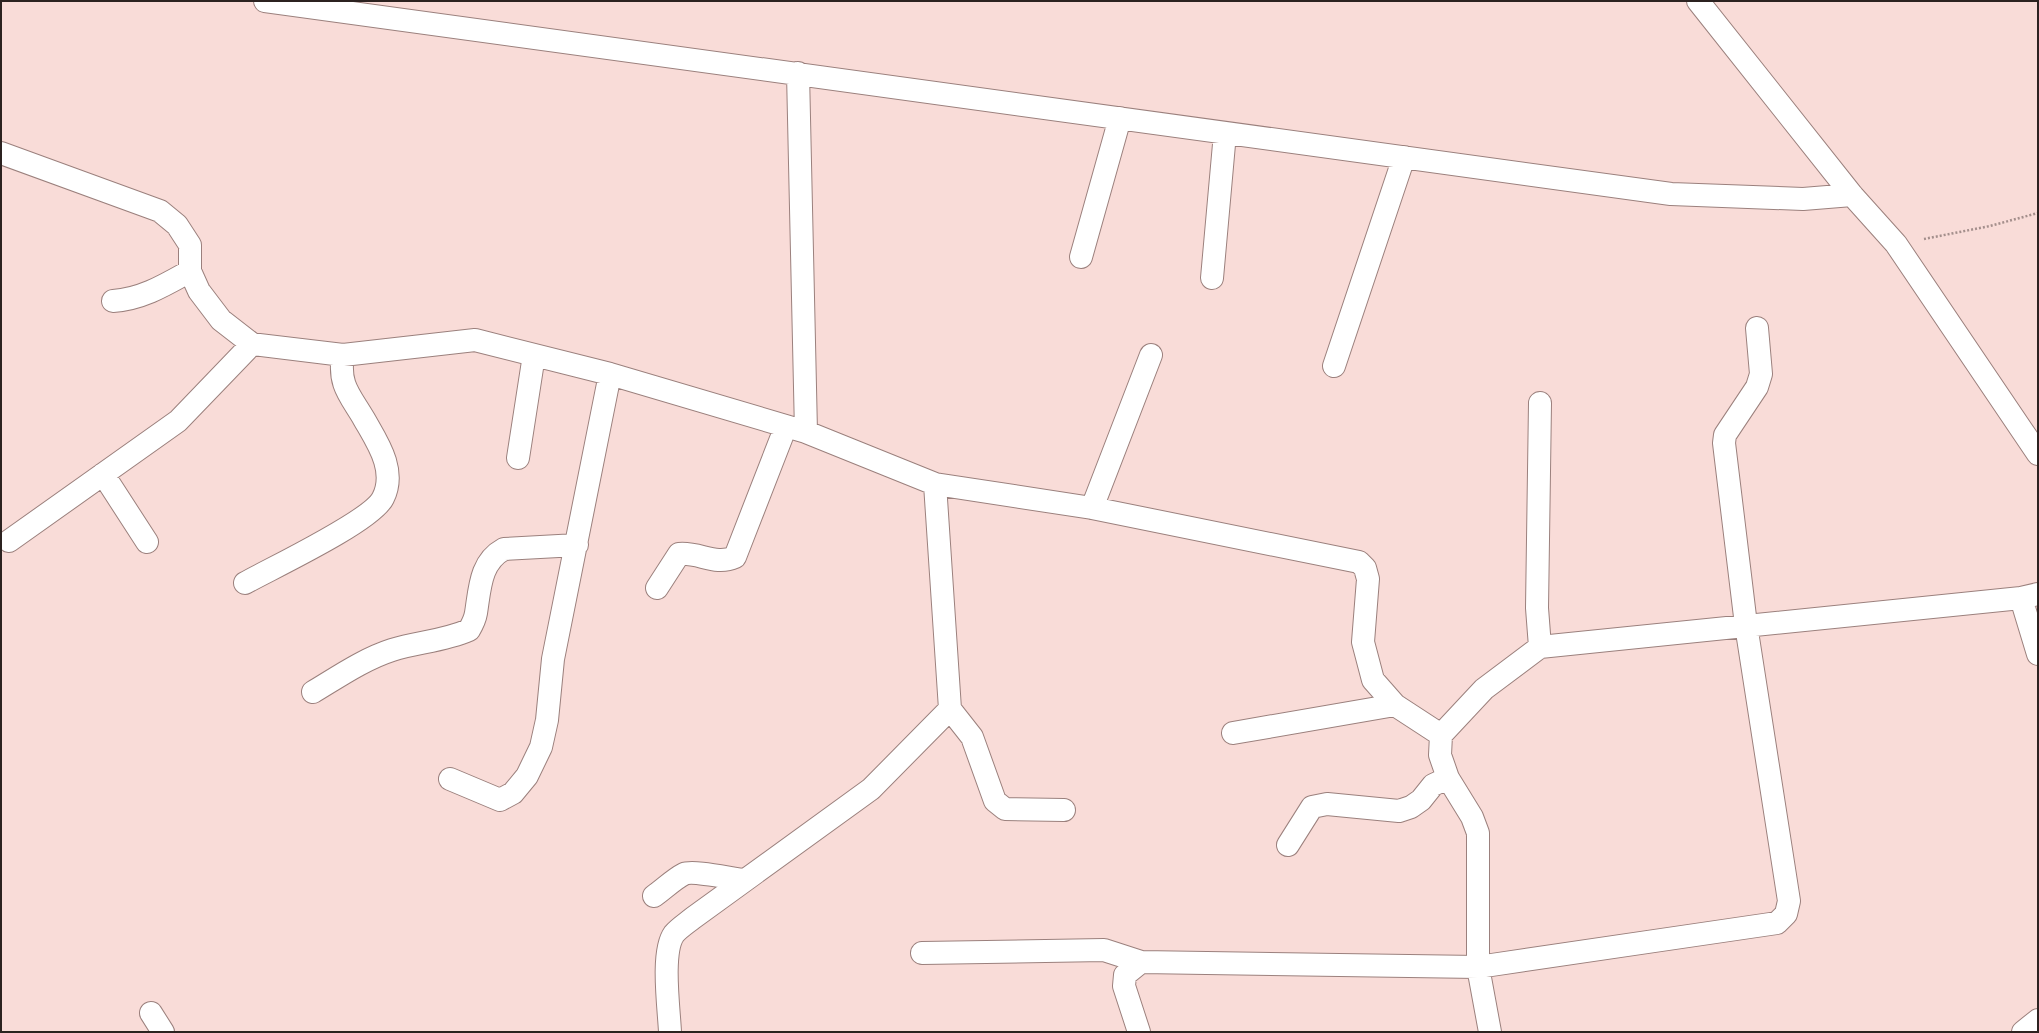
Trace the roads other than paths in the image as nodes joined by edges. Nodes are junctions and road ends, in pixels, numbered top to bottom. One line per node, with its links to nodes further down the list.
1 (265, 1): 3 (street)
2 (1698, 1): 8 (street)
3 (798, 73): 4 (street); 21 (street)
4 (1120, 118): 5 (street); 9 (street)
5 (1225, 133): 7 (street); 11 (street)
6 (1, 153): 10 (street)
7 (1404, 157): 8 (street); 18 (street)
8 (1852, 195): 22 (street)
9 (1080, 257)
10 (190, 271): 12 (street); 14 (street)
11 (1212, 278)
12 (113, 301)
13 (1757, 328): 33 (street)
14 (252, 344): 15 (street); 24 (street)
15 (343, 355): 16 (street); 30 (street)
16 (534, 355): 19 (street); 23 (street)
17 (1151, 355): 26 (street)
18 (1334, 366)
19 (610, 374): 21 (street); 29 (street)
20 (1540, 403): 34 (street)
21 (796, 429): 25 (street); 31 (street)
22 (2038, 454)
23 (518, 458)
24 (103, 474): 27 (street); 28 (street)
25 (935, 484): 26 (street); 38 (street)
26 (1092, 508): 37 (street)
27 (9, 541)
28 (147, 542)
29 (577, 546): 36 (street); 42 (street)
30 (245, 583)
31 (657, 588)
32 (2030, 596): 33 (street); 35 (street)
33 (1746, 625): 34 (street); 49 (street)
34 (1540, 647): 40 (street)
35 (2038, 654)
36 (313, 692)
37 (1395, 705): 39 (street); 40 (street)
38 (950, 709): 43 (street); 45 (street)
39 (1233, 733)
40 (1441, 735): 41 (street)
41 (1448, 778): 44 (street); 49 (street)
42 (450, 779)
43 (1064, 810)
44 (1288, 845)
45 (745, 880): 46 (street); 53 (street)
46 (654, 896)
47 (922, 953): 48 (street)
48 (1141, 962): 49 (street); 54 (street)
49 (1478, 967): 55 (street)
50 (151, 1013): 52 (street)
51 (2038, 1020): 56 (street)
52 (162, 1032)
53 (670, 1032)
54 (1139, 1032)
55 (1490, 1032)
56 (2023, 1032)

